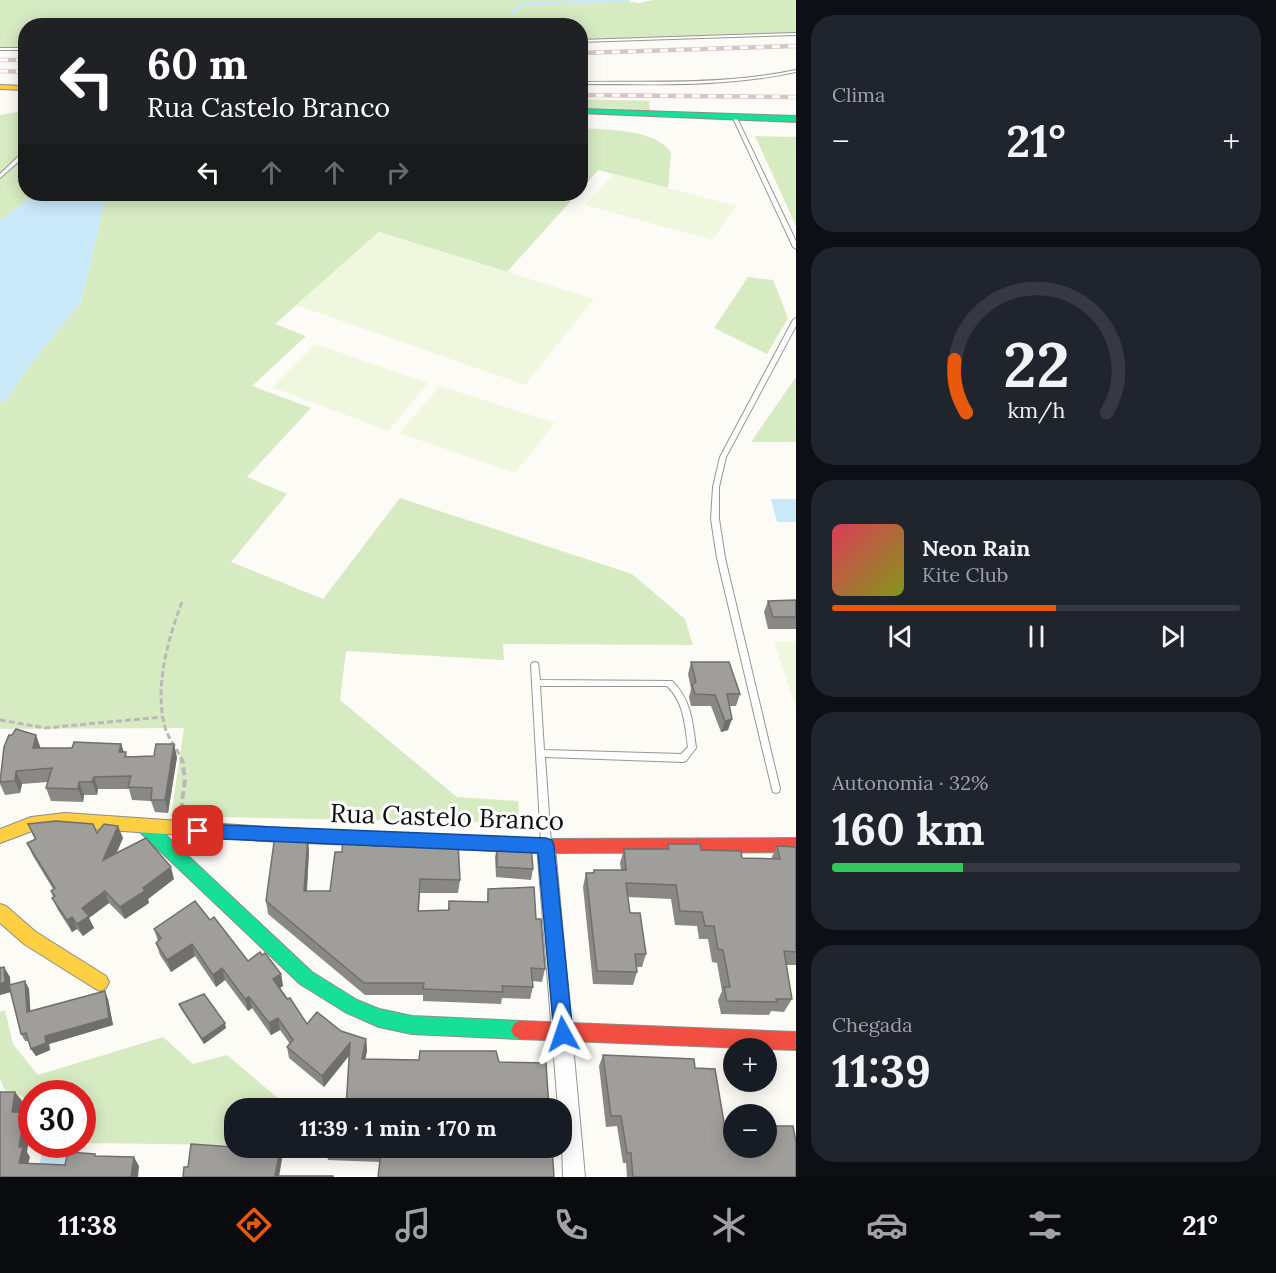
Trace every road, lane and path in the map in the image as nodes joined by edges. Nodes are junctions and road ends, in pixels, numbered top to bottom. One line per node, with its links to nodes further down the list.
1 (796, 34): 2 (lane)
2 (588, 41)
3 (0, 49): 4 (lane)
4 (18, 49)
5 (796, 71): 6 (lane)
6 (588, 83)
7 (0, 87): 8 (street)
8 (18, 88)
9 (588, 111): 10 (street)
10 (734, 116): 11 (street); 14 (lane)
11 (796, 119)
12 (18, 160): 13 (lane)
13 (0, 177)
14 (796, 247)
15 (796, 320): 22 (lane)
16 (182, 602): 19 (path)
17 (535, 665): 18 (lane)
18 (536, 683): 21 (lane); 21 (lane)
19 (162, 717): 20 (path); 24 (path)
20 (0, 720)
21 (540, 753): 27 (lane)
22 (776, 789)
23 (147, 828): 24 (street, Rua Castelo Branco); 25 (street, Rua Castelo Branco); 30 (street)
24 (175, 830): 27 (street, Rua Castelo Branco)
25 (0, 836)
26 (796, 845): 27 (street, Rua Castelo Branco)
27 (546, 846): 30 (street)
28 (0, 912): 29 (street)
29 (100, 982)
30 (563, 1034): 31 (street); 32 (street)
31 (796, 1041)
32 (574, 1177)

